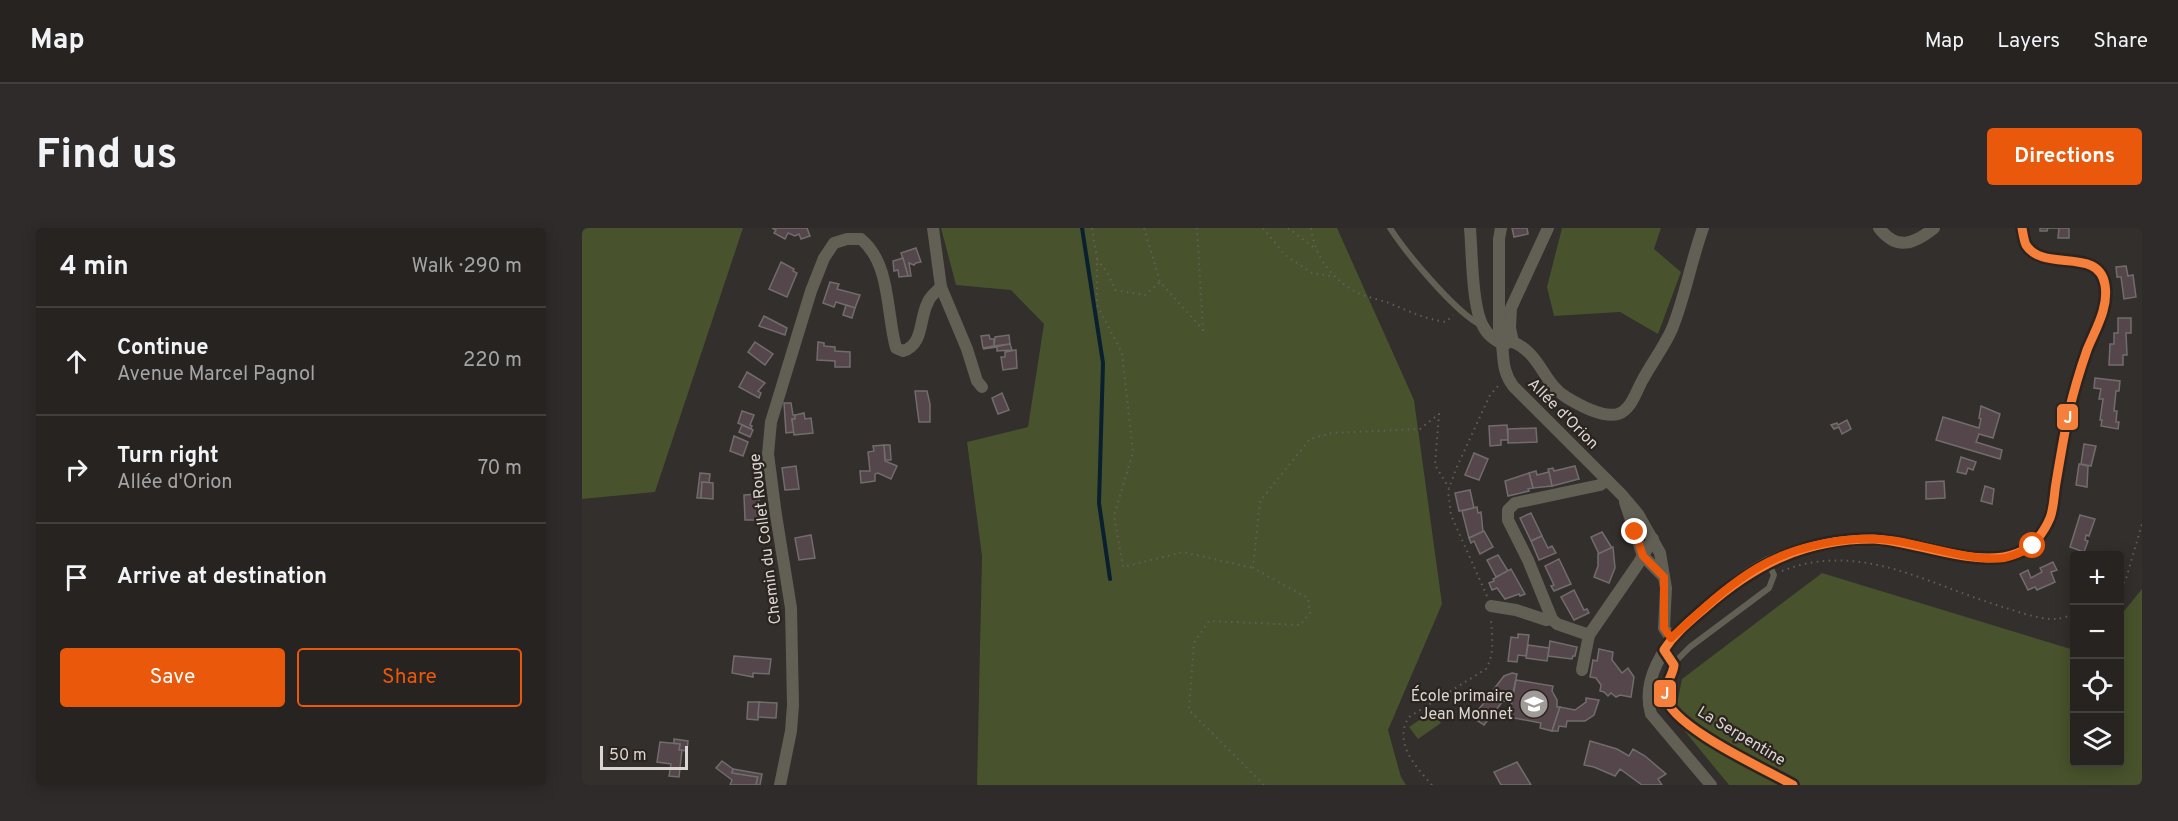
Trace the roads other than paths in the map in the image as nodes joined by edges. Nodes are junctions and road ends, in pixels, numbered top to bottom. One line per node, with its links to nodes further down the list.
1 (933, 228): 10 (street)
2 (1390, 228): 13 (lane)
3 (1470, 228): 13 (street)
4 (1500, 228): 11 (street)
5 (1548, 228): 12 (street)
6 (1702, 228): 14 (street)
7 (1879, 228): 8 (street)
8 (1934, 228)
9 (2022, 228): 20 (street)
10 (941, 287): 15 (street); 29 (street, Chemin du Collet Rouge)
11 (1501, 290): 12 (street); 14 (street)
12 (1517, 296): 14 (street)
13 (1482, 325): 14 (street)
14 (1508, 344): 16 (street, Allée d'Orion)
15 (982, 387)
16 (1607, 480): 17 (street, Allée d'Orion); 23 (street)
17 (1622, 495): 18 (street, Allée d'Orion); 19 (street, Allée d'Orion)
18 (1653, 538): 19 (street); 21 (street, Allée d'Orion)
19 (1643, 556): 21 (street, Allée d'Orion); 24 (street)
20 (1768, 562): 25 (street); 27 (lane)
21 (1664, 577): 25 (street, Allée d'Orion)
22 (1491, 606): 23 (street)
23 (1552, 619): 24 (street)
24 (1589, 635): 28 (street)
25 (1671, 638): 26 (street)
26 (1665, 650): 27 (street); 30 (street)
27 (1675, 662): 31 (street, La Serpentine)
28 (1582, 670)
29 (780, 785)
30 (1711, 785)
31 (1792, 785)

